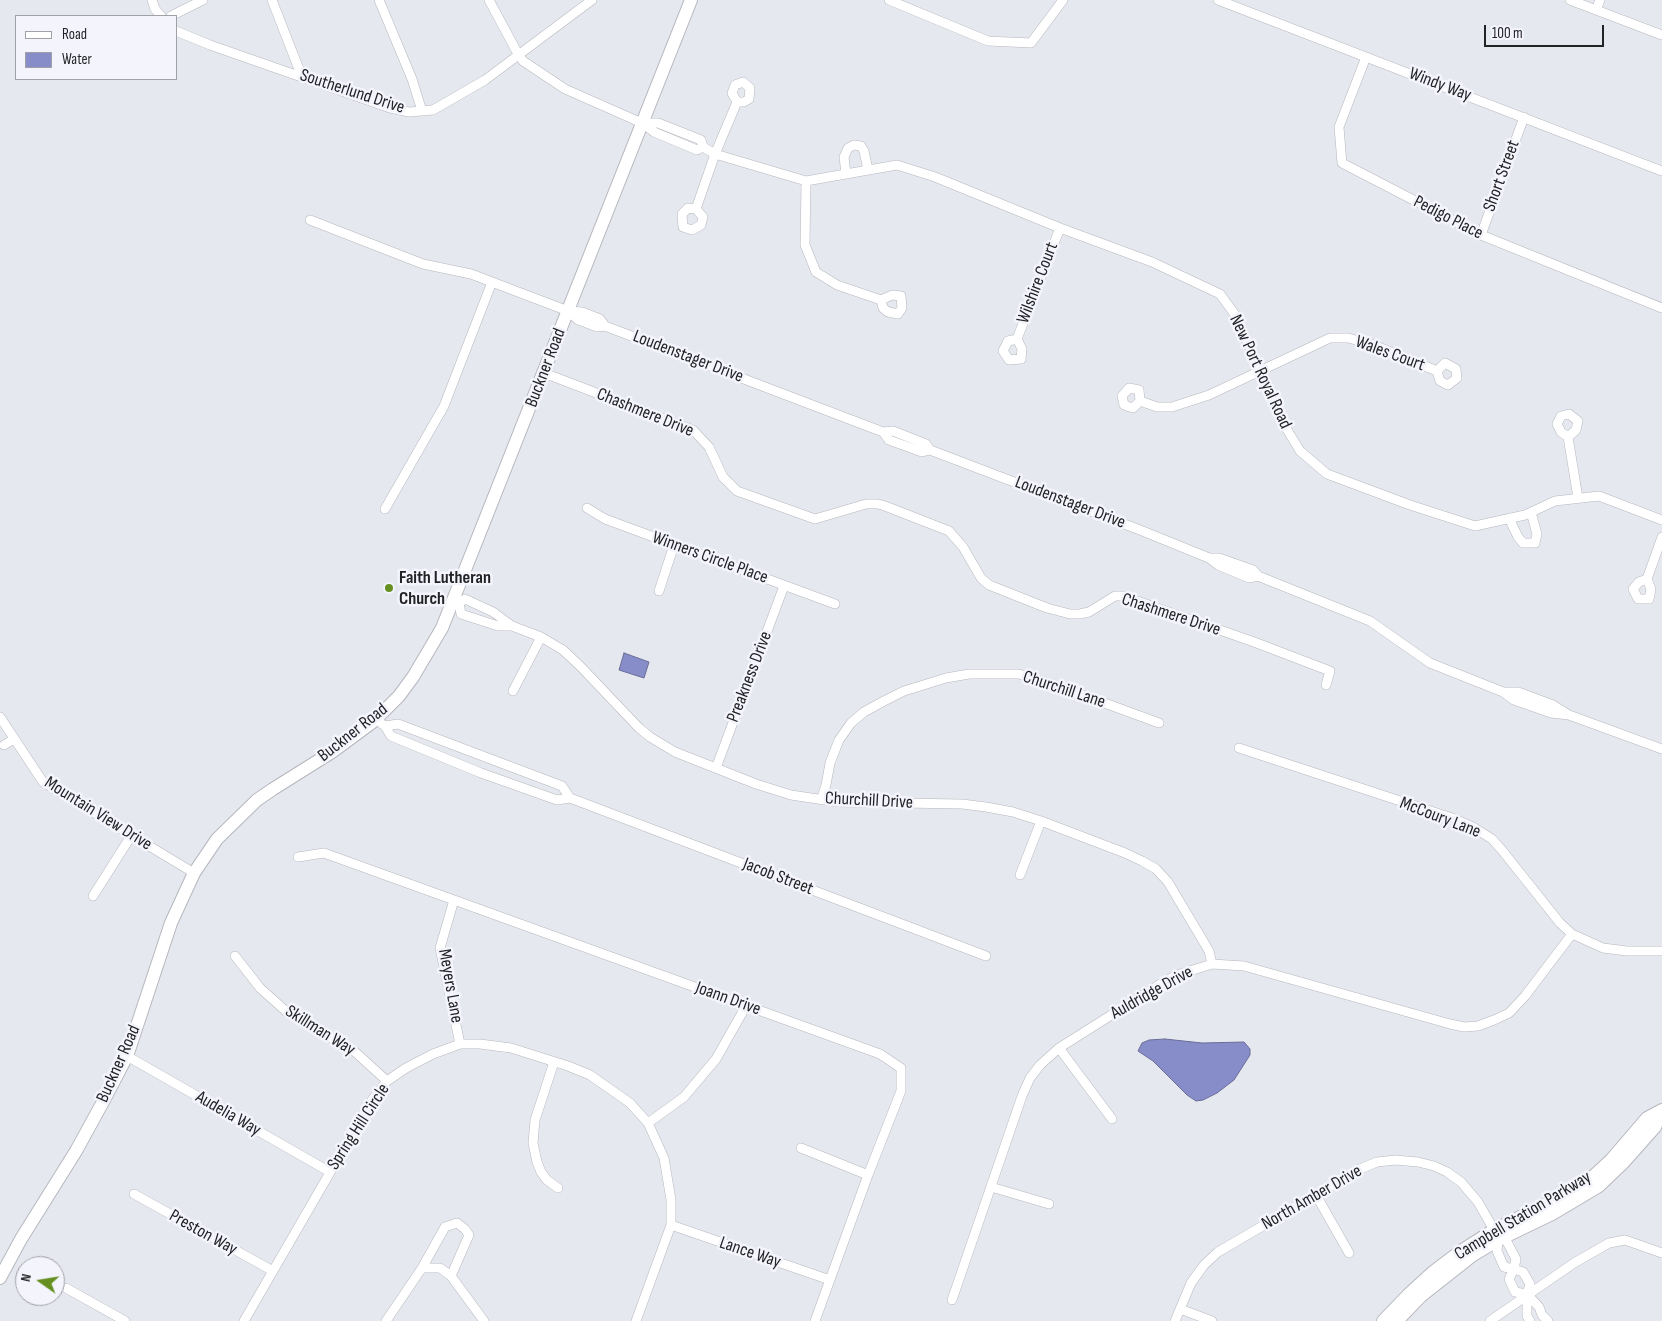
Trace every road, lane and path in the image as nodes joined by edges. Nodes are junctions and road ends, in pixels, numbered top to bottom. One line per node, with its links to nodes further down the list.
1 (152, 0): 14 (street)
2 (203, 0): 15 (street)
3 (272, 0): 20 (street)
4 (379, 0): 22 (street)
5 (489, 0): 18 (street, New Port Royal Road)
6 (592, 0): 18 (street, Southerlund Drive)
7 (691, 0): 24 (street, Buckner Road)
8 (889, 0): 9 (street)
9 (1064, 0)
10 (1218, 0): 19 (street, Windy Way)
11 (1570, 0): 13 (street)
12 (1600, 0): 13 (street)
13 (1596, 10): 17 (street)
14 (160, 15)
15 (173, 15)
16 (178, 32): 20 (street, Southerlund Drive)
17 (1662, 35)
18 (518, 54): 22 (street, Southerlund Drive); 24 (street, New Port Royal Road)
19 (1366, 57): 23 (street, Windy Way); 33 (street, Pedigo Place)
20 (302, 77): 22 (street, Southerlund Drive)
21 (737, 102): 25 (street)
22 (422, 111)
23 (1524, 117): 27 (street, Windy Way); 33 (street, Short Street)
24 (642, 123): 25 (street, New Port Royal Road); 37 (street, Buckner Road)
25 (715, 154): 29 (street, New Port Royal Road); 30 (street)
26 (868, 170): 28 (street, New Port Royal Road); 28 (street); 32 (street, New Port Royal Road)
27 (1662, 171)
28 (846, 174): 29 (street, New Port Royal Road)
29 (806, 182): 35 (street)
30 (696, 209)
31 (310, 220): 34 (street, Loudenstager Drive)
32 (1060, 228): 38 (street, Wilshire Court); 39 (street, New Port Royal Road)
33 (1481, 236): 36 (street, Pedigo Place)
34 (492, 282): 37 (street, Loudenstager Drive); 46 (street)
35 (881, 300)
36 (1662, 308)
37 (568, 311): 41 (street, Buckner Road); 67 (street, Loudenstager Drive)
38 (1017, 339)
39 (1260, 370): 40 (street, Wales Court); 42 (street, Wales Court); 48 (street, New Port Royal Road)
40 (1437, 371)
41 (544, 373): 55 (street, Buckner Road); 59 (street, Chashmere Drive)
42 (1140, 401)
43 (1568, 438): 44 (street)
44 (1578, 498): 47 (street, New Port Royal Road); 49 (street, New Port Royal Road)
45 (587, 508): 51 (street, Winners Circle Place)
46 (385, 509)
47 (1531, 512): 48 (street, New Port Royal Road); 48 (street)
48 (1509, 518)
49 (1662, 520)
50 (1662, 537): 52 (street)
51 (674, 545): 53 (street, Winners Circle Place); 54 (street)
52 (1646, 579)
53 (784, 586): 56 (street, Winners Circle Place); 68 (street, Preakness Drive)
54 (659, 591)
55 (456, 602): 57 (street, Churchill Drive); 57 (street, Churchill Drive); 62 (street, Buckner Road)
56 (834, 604)
57 (512, 626): 58 (street, Churchill Drive)
58 (540, 637): 60 (street); 68 (street, Churchill Drive)
59 (1326, 686)
60 (513, 691)
61 (0, 717): 64 (street, Mountain View Drive)
62 (379, 724): 69 (street, Jacob Street); 69 (street, Jacob Street); 74 (street, Buckner Road)
63 (1159, 724): 70 (street, Churchill Lane)
64 (14, 739): 65 (street); 72 (street, Mountain View Drive)
65 (4, 745)
66 (1239, 748): 78 (street, McCoury Lane)
67 (1662, 749)
68 (716, 768): 70 (street, Churchill Drive)
69 (570, 798): 81 (street, Jacob Street)
70 (821, 800): 71 (street, Churchill Drive)
71 (1041, 821): 75 (street); 82 (street, Churchill Drive)
72 (131, 836): 74 (street, Mountain View Drive); 76 (street)
73 (298, 857): 77 (street, Joann Drive)
74 (194, 873): 86 (street, Buckner Road)
75 (1020, 875)
76 (93, 896)
77 (454, 900): 83 (street, Joann Drive); 84 (street, Meyers Lane)
78 (1572, 934): 79 (street, McCoury Lane); 82 (street, Auldridge Drive)
79 (1662, 951)
80 (235, 956): 88 (street, Skillman Way)
81 (986, 956)
82 (1212, 964): 85 (street, Auldridge Drive)
83 (746, 1006): 91 (street); 94 (street, Joann Drive)
84 (460, 1044): 87 (street, Spring Hill Circle); 88 (street, Spring Hill Circle)
85 (1059, 1048): 90 (street); 95 (street, Auldridge Drive)
86 (127, 1056): 93 (street, Audelia Way); 108 (street, Buckner Road)
87 (554, 1062): 91 (street, Spring Hill Circle); 96 (street)
88 (387, 1082): 93 (street, Spring Hill Circle)
89 (1662, 1110): 101 (street, Campbell Station Parkway)
90 (1112, 1118)
91 (648, 1123): 100 (street, Spring Hill Circle)
92 (801, 1148): 94 (street)
93 (330, 1172): 106 (street, Spring Hill Circle)
94 (868, 1175): 109 (street, Joann Drive)
95 (990, 1186): 99 (street); 112 (street, Auldridge Drive)
96 (558, 1188)
97 (134, 1194): 106 (street, Preston Way)
98 (1316, 1195): 101 (street, North Amber Drive); 102 (street); 113 (street, North Amber Drive)
99 (1049, 1204)
100 (671, 1225): 109 (street, Lance Way); 118 (street, Spring Hill Circle)
101 (1496, 1235): 105 (street); 105 (street); 122 (street, Campbell Station Parkway); 123 (street, Campbell Station Parkway)
102 (1349, 1253)
103 (1662, 1253): 111 (street)
104 (422, 1268): 107 (street); 107 (street); 116 (street)
105 (1514, 1269): 111 (street); 111 (street)
106 (273, 1272): 115 (street, Spring Hill Circle)
107 (451, 1276): 117 (street)
108 (0, 1278)
109 (830, 1280): 119 (street, Joann Drive)
110 (66, 1288): 114 (street)
111 (1528, 1294): 124 (street); 125 (street); 126 (street)
112 (952, 1300)
113 (1180, 1309): 120 (street, North Amber Drive); 121 (street)
114 (125, 1321)
115 (244, 1321)
116 (386, 1321)
117 (484, 1321)
118 (636, 1321)
119 (815, 1321)
120 (1175, 1321)
121 (1212, 1321)
122 (1383, 1321)
123 (1397, 1321)
124 (1490, 1321)
125 (1530, 1321)
126 (1548, 1321)

